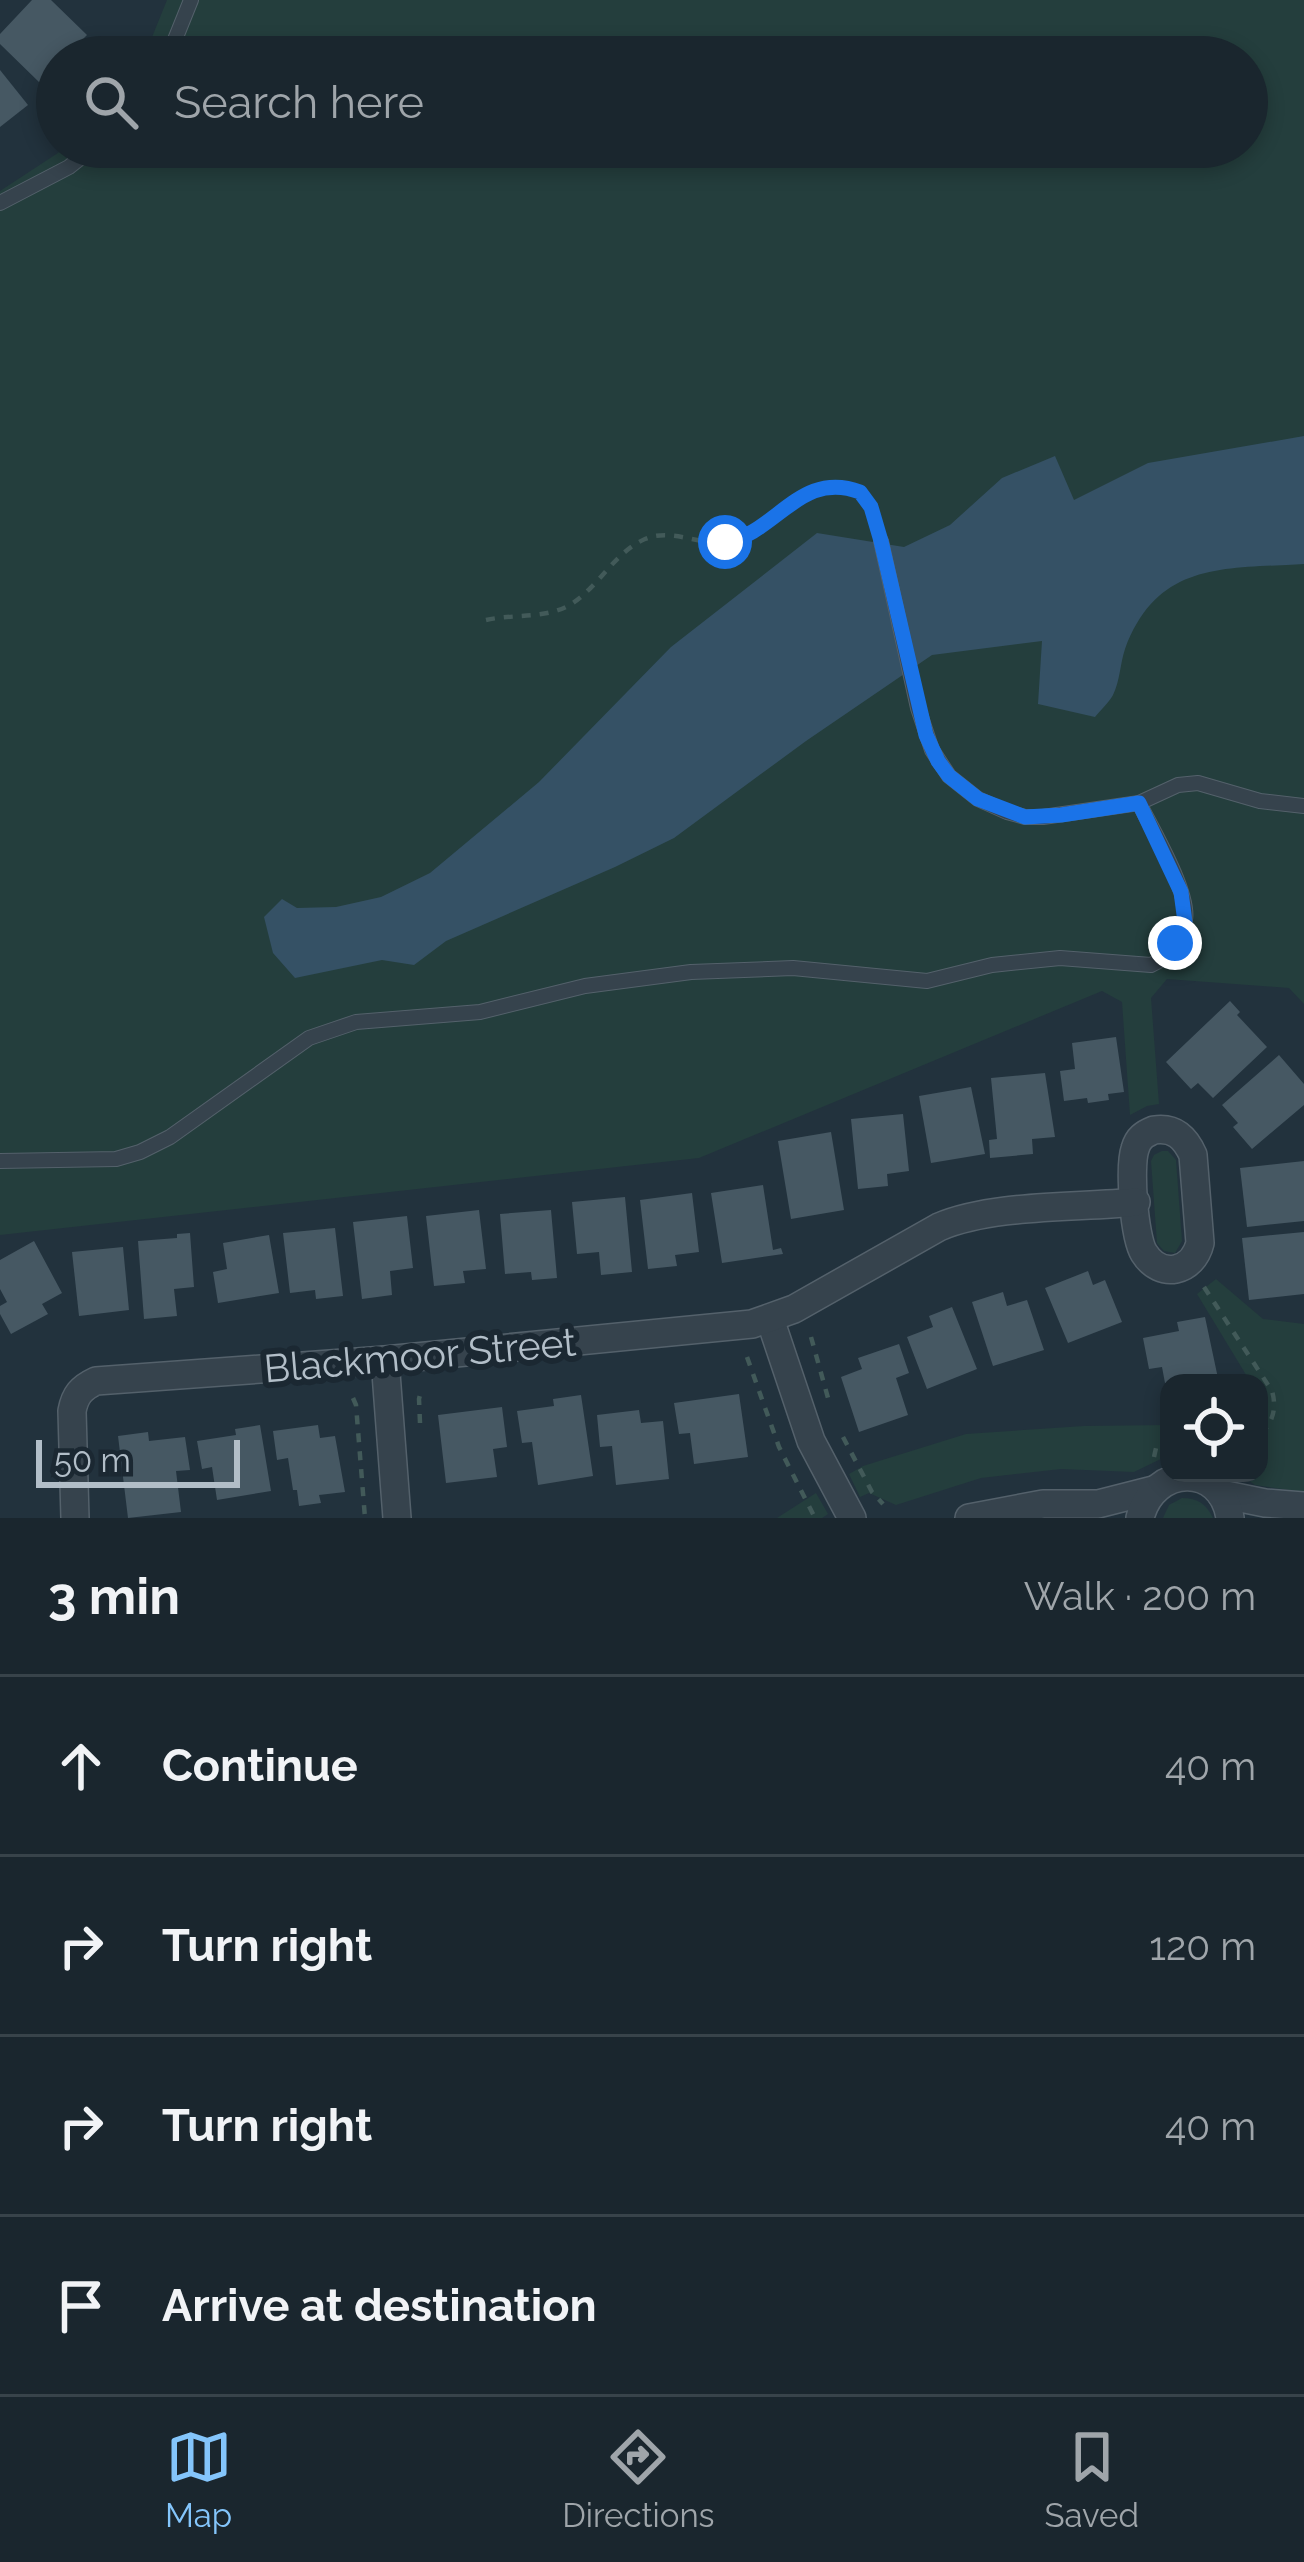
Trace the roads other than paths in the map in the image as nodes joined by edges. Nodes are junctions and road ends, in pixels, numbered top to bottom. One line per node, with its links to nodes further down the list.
1 (191, 0): 2 (lane)
2 (176, 36)
3 (67, 168): 4 (lane)
4 (0, 203)
5 (881, 541): 6 (lane)
6 (1139, 803): 7 (lane); 8 (lane)
7 (1304, 806)
8 (0, 1160)
9 (1136, 1202): 9 (street); 10 (street, Blackmoor Street)
10 (770, 1319): 11 (street, Blackmoor Street); 18 (street)
11 (385, 1360): 16 (street, Blackmoor Street); 17 (street)
12 (1155, 1477): 13 (street); 15 (street); 20 (street)
13 (1226, 1506): 14 (street)
14 (1304, 1506)
15 (1107, 1511): 19 (street)
16 (75, 1518)
17 (397, 1518)
18 (851, 1518)
19 (969, 1518)
20 (1140, 1518)

